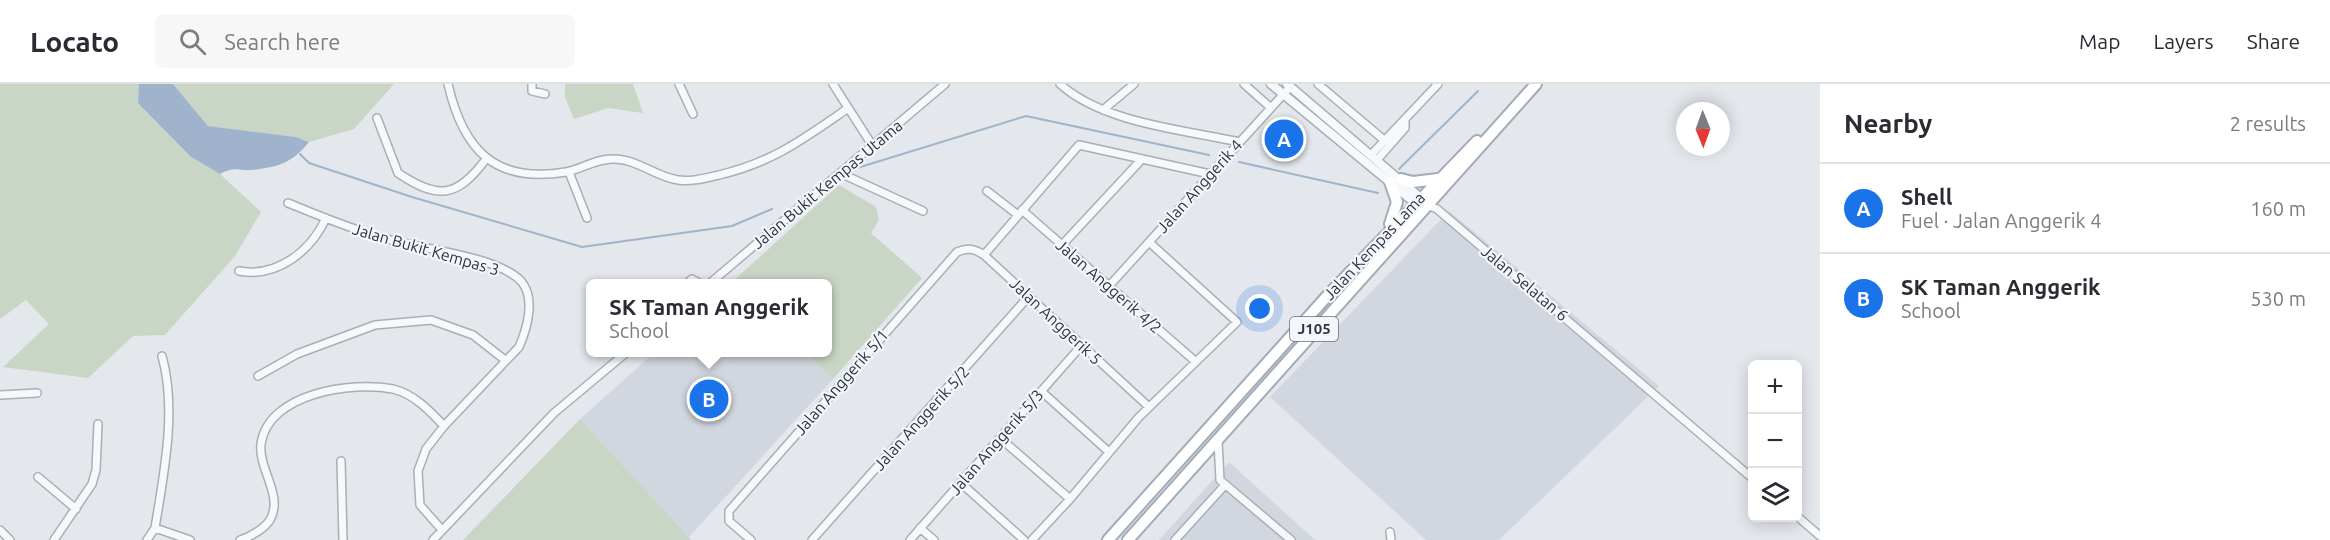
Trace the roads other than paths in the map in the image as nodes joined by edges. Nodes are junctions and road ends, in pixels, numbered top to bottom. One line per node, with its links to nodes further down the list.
1 (448, 84): 29 (street)
2 (532, 84): 16 (street)
3 (679, 84): 21 (street)
4 (833, 84): 19 (street)
5 (945, 84): 27 (street, Jalan Bukit Kempas Utama)
6 (1060, 84): 20 (street)
7 (1134, 84): 20 (street)
8 (1244, 84): 18 (street)
9 (1271, 84): 17 (street)
10 (1318, 84): 25 (street)
11 (1424, 84): 15 (street)
12 (1438, 84): 15 (street)
13 (1536, 84): 23 (main road, Jalan Kempas Lama / J105)
14 (1289, 85): 17 (street, Jalan Anggerik 4); 28 (street)
15 (1432, 91): 24 (street)
16 (545, 94)
17 (1283, 94): 18 (street, Jalan Anggerik 4); 35 (street)
18 (1271, 108): 26 (street, Jalan Anggerik 4)
19 (847, 109): 27 (street); 31 (street)
20 (1103, 110): 26 (street)
21 (693, 114)
22 (377, 118): 29 (street)
23 (1503, 120): 34 (main road, Jalan Kempas Lama / J105); 37 (main road, Jalan Kempas Lama / J105)
24 (1405, 122): 25 (street); 28 (street)
25 (1384, 140): 28 (street)
26 (1240, 142): 33 (street, Jalan Anggerik 4)
27 (872, 145): 32 (street, Jalan Bukit Kempas Utama)
28 (1374, 157): 35 (street)
29 (486, 159): 31 (street)
30 (1142, 159): 33 (street); 40 (street); 45 (street)
31 (568, 172): 42 (street)
32 (840, 173): 39 (street); 48 (street, Jalan Bukit Kempas Utama)
33 (1210, 174): 44 (street, Jalan Anggerik 4)
34 (1438, 179): 35 (main road); 37 (main road, Jalan Kempas Lama / J105)
35 (1395, 180): 37 (street); 43 (main road)
36 (987, 191): 40 (street, Jalan Anggerik 4/2)
37 (1420, 201): 43 (main road, Jalan Kempas Lama / J105); 62 (main road, Jalan Kempas Lama / J105); 67 (street, Jalan Selatan 6)
38 (288, 203): 41 (street, Jalan Bukit Kempas 3)
39 (923, 210)
40 (1020, 212): 45 (street, Jalan Anggerik 4/2); 46 (street)
41 (326, 218): 47 (street); 54 (street, Jalan Bukit Kempas 3)
42 (587, 218)
43 (1387, 233): 93 (main road, Jalan Kempas Lama / J105)
44 (1149, 242): 49 (street, Jalan Anggerik 4); 55 (street)
45 (1062, 245): 49 (street, Jalan Anggerik 4/2)
46 (984, 255): 50 (street, Jalan Anggerik 5); 87 (street, Jalan Anggerik 5/1)
47 (239, 271)
48 (715, 279)
49 (1109, 286): 55 (street, Jalan Anggerik 4/2)
50 (1029, 296): 51 (street, Jalan Anggerik 5); 88 (street, Jalan Anggerik 5/2)
51 (1082, 345): 57 (street, Jalan Anggerik 5/3); 60 (street, Jalan Anggerik 5)
52 (162, 356): 74 (street)
53 (621, 357): 77 (street)
54 (506, 360): 56 (street); 63 (street, Jalan Bukit Kempas 3)
55 (1196, 362): 60 (street)
56 (258, 376)
57 (1041, 391): 64 (street, Jalan Anggerik 5/3); 65 (street)
58 (37, 393): 59 (street)
59 (0, 395)
60 (1149, 407): 65 (street)
61 (98, 424): 72 (street)
62 (1228, 425): 70 (street); 79 (main road, Jalan Kempas Lama / J105)
63 (444, 426): 77 (street, Jalan Bukit Kempas 3); 84 (street)
64 (1000, 438): 69 (street, Jalan Anggerik 5/3); 71 (street)
65 (1109, 452): 71 (street)
66 (341, 460): 85 (street)
67 (1748, 475)
68 (38, 477): 72 (street)
69 (961, 483): 75 (street, Jalan Anggerik 5/3); 91 (street)
70 (1224, 485): 94 (street); 95 (street)
71 (1070, 499): 92 (street)
72 (76, 509): 81 (street)
73 (1802, 521): 78 (street)
74 (155, 528): 82 (street); 83 (street)
75 (920, 528): 89 (street, Jalan Anggerik 5/3); 90 (street)
76 (0, 530): 80 (street)
77 (442, 530): 86 (street)
78 (1820, 536)
79 (1131, 537)
80 (10, 540)
81 (54, 540)
82 (147, 540)
83 (190, 540)
84 (240, 540)
85 (343, 540)
86 (433, 540)
87 (751, 540)
88 (812, 540)
89 (910, 540)
90 (934, 540)
91 (1024, 540)
92 (1032, 540)
93 (1109, 540)
94 (1175, 540)
95 (1291, 540)

